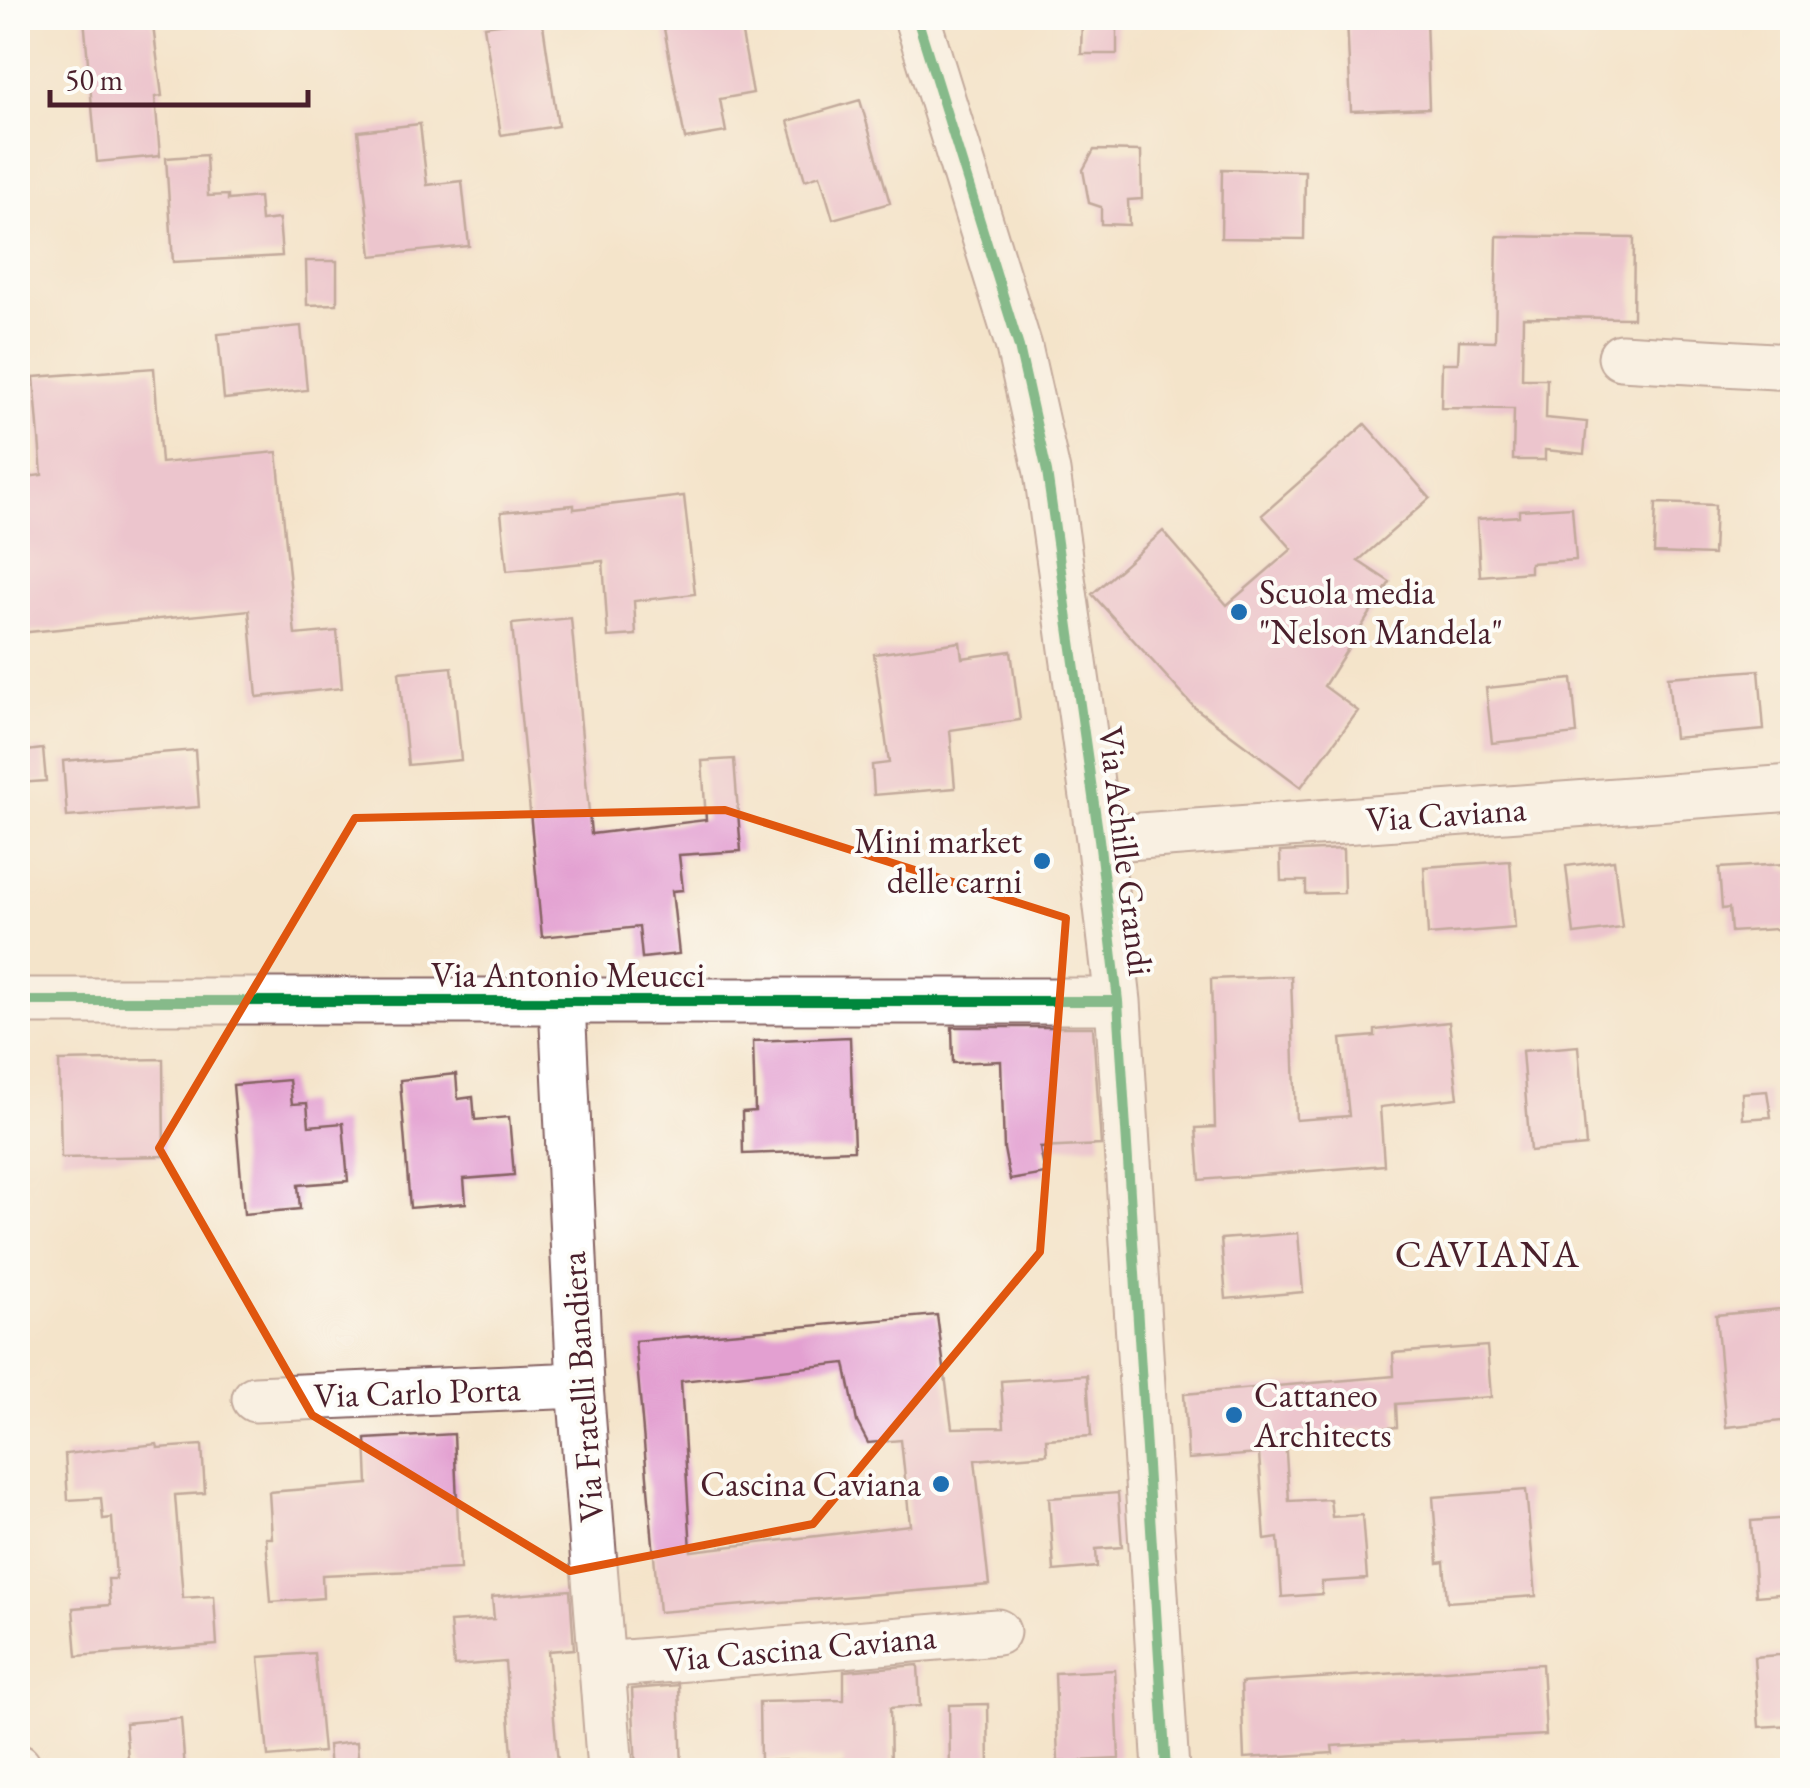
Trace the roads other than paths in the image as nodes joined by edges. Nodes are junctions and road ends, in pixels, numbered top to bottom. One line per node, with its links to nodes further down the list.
1 (917, 18): 5 (street, Via Achille Grandi)
2 (1622, 357): 3 (street)
3 (1792, 367)
4 (1792, 788): 5 (street, Via Caviana)
5 (1099, 839): 6 (street, Via Achille Grandi)
6 (1118, 1000): 8 (street, Via Antonio Meucci); 14 (street, Via Achille Grandi)
7 (18, 1001): 8 (street, Via Antonio Meucci)
8 (562, 1003): 9 (street, Via Fratelli Bandiera)
9 (580, 1385): 10 (street, Via Carlo Porta); 12 (street, Via Fratelli Bandiera)
10 (255, 1399)
11 (998, 1632): 12 (street, Via Cascina Caviana)
12 (602, 1664): 13 (street, Via Fratelli Bandiera)
13 (610, 1770)
14 (1166, 1770)

